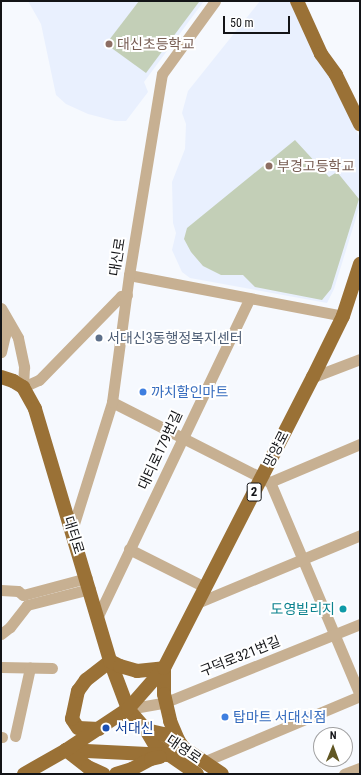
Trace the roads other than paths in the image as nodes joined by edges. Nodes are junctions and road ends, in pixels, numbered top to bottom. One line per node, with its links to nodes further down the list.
1 (215, 1): 7 (street, 대신로)
2 (297, 1): 4 (main road)
3 (306, 1): 4 (main road)
4 (336, 75): 5 (main road)
5 (360, 124)
6 (360, 266): 11 (main road, 망양로 / 2)
7 (129, 275): 8 (street, 대신로); 9 (street)
8 (127, 295): 16 (street); 17 (street, 대신로)
9 (250, 298): 11 (street); 18 (street, 대티로179번길)
10 (2, 310): 12 (street); 16 (street)
11 (343, 316): 15 (main road, 망양로 / 2)
12 (1, 352)
13 (360, 359): 15 (street)
14 (1, 377): 16 (main road)
15 (313, 377): 20 (main road, 망양로 / 2)
16 (23, 387): 21 (main road, 대티로)
17 (112, 402): 18 (street); 21 (street, 대신로)
18 (182, 437): 20 (street); 23 (street, 대티로179번길)
19 (360, 444): 20 (street)
20 (266, 480): 24 (street); 26 (main road, 망양로 / 2)
21 (72, 530): 25 (main road, 대티로)
22 (360, 535): 24 (street)
23 (129, 549): 26 (street); 29 (street, 대티로179번길)
24 (303, 558): 28 (street); 32 (street)
25 (88, 584): 27 (street); 29 (main road, 대티로); 31 (street)
26 (205, 587): 28 (main road, 망양로 / 2)
27 (1, 590)
28 (197, 604): 37 (main road, 망양로 / 2)
29 (98, 616): 33 (main road, 대티로)
30 (360, 624): 32 (street, 구덕로321번길)
31 (1, 634)
32 (335, 634): 38 (street); 39 (street, 구덕로321번길)
33 (110, 661): 37 (main road); 40 (main road, 대티로); 41 (main road)
34 (1, 667): 35 (street)
35 (30, 668): 36 (street); 43 (street)
36 (52, 668)
37 (164, 668): 39 (main road); 40 (main road, 망양로 / 2)
38 (360, 695): 48 (street)
39 (166, 702): 40 (street, 구덕로321번길); 44 (main road)
40 (128, 709): 41 (main road, 2); 42 (main road)
41 (99, 729): 45 (main road, 2)
42 (146, 730): 44 (main road, 대영로); 46 (main road)
43 (15, 736)
44 (184, 749): 48 (main road, 대영로)
45 (66, 750): 46 (main road); 49 (main road, 2); 50 (main road)
46 (168, 755): 48 (main road); 51 (main road)
47 (360, 768): 53 (street)
48 (192, 769): 52 (main road, 대영로)
49 (24, 774)
50 (103, 774)
51 (116, 774)
52 (222, 774)
53 (344, 774)

